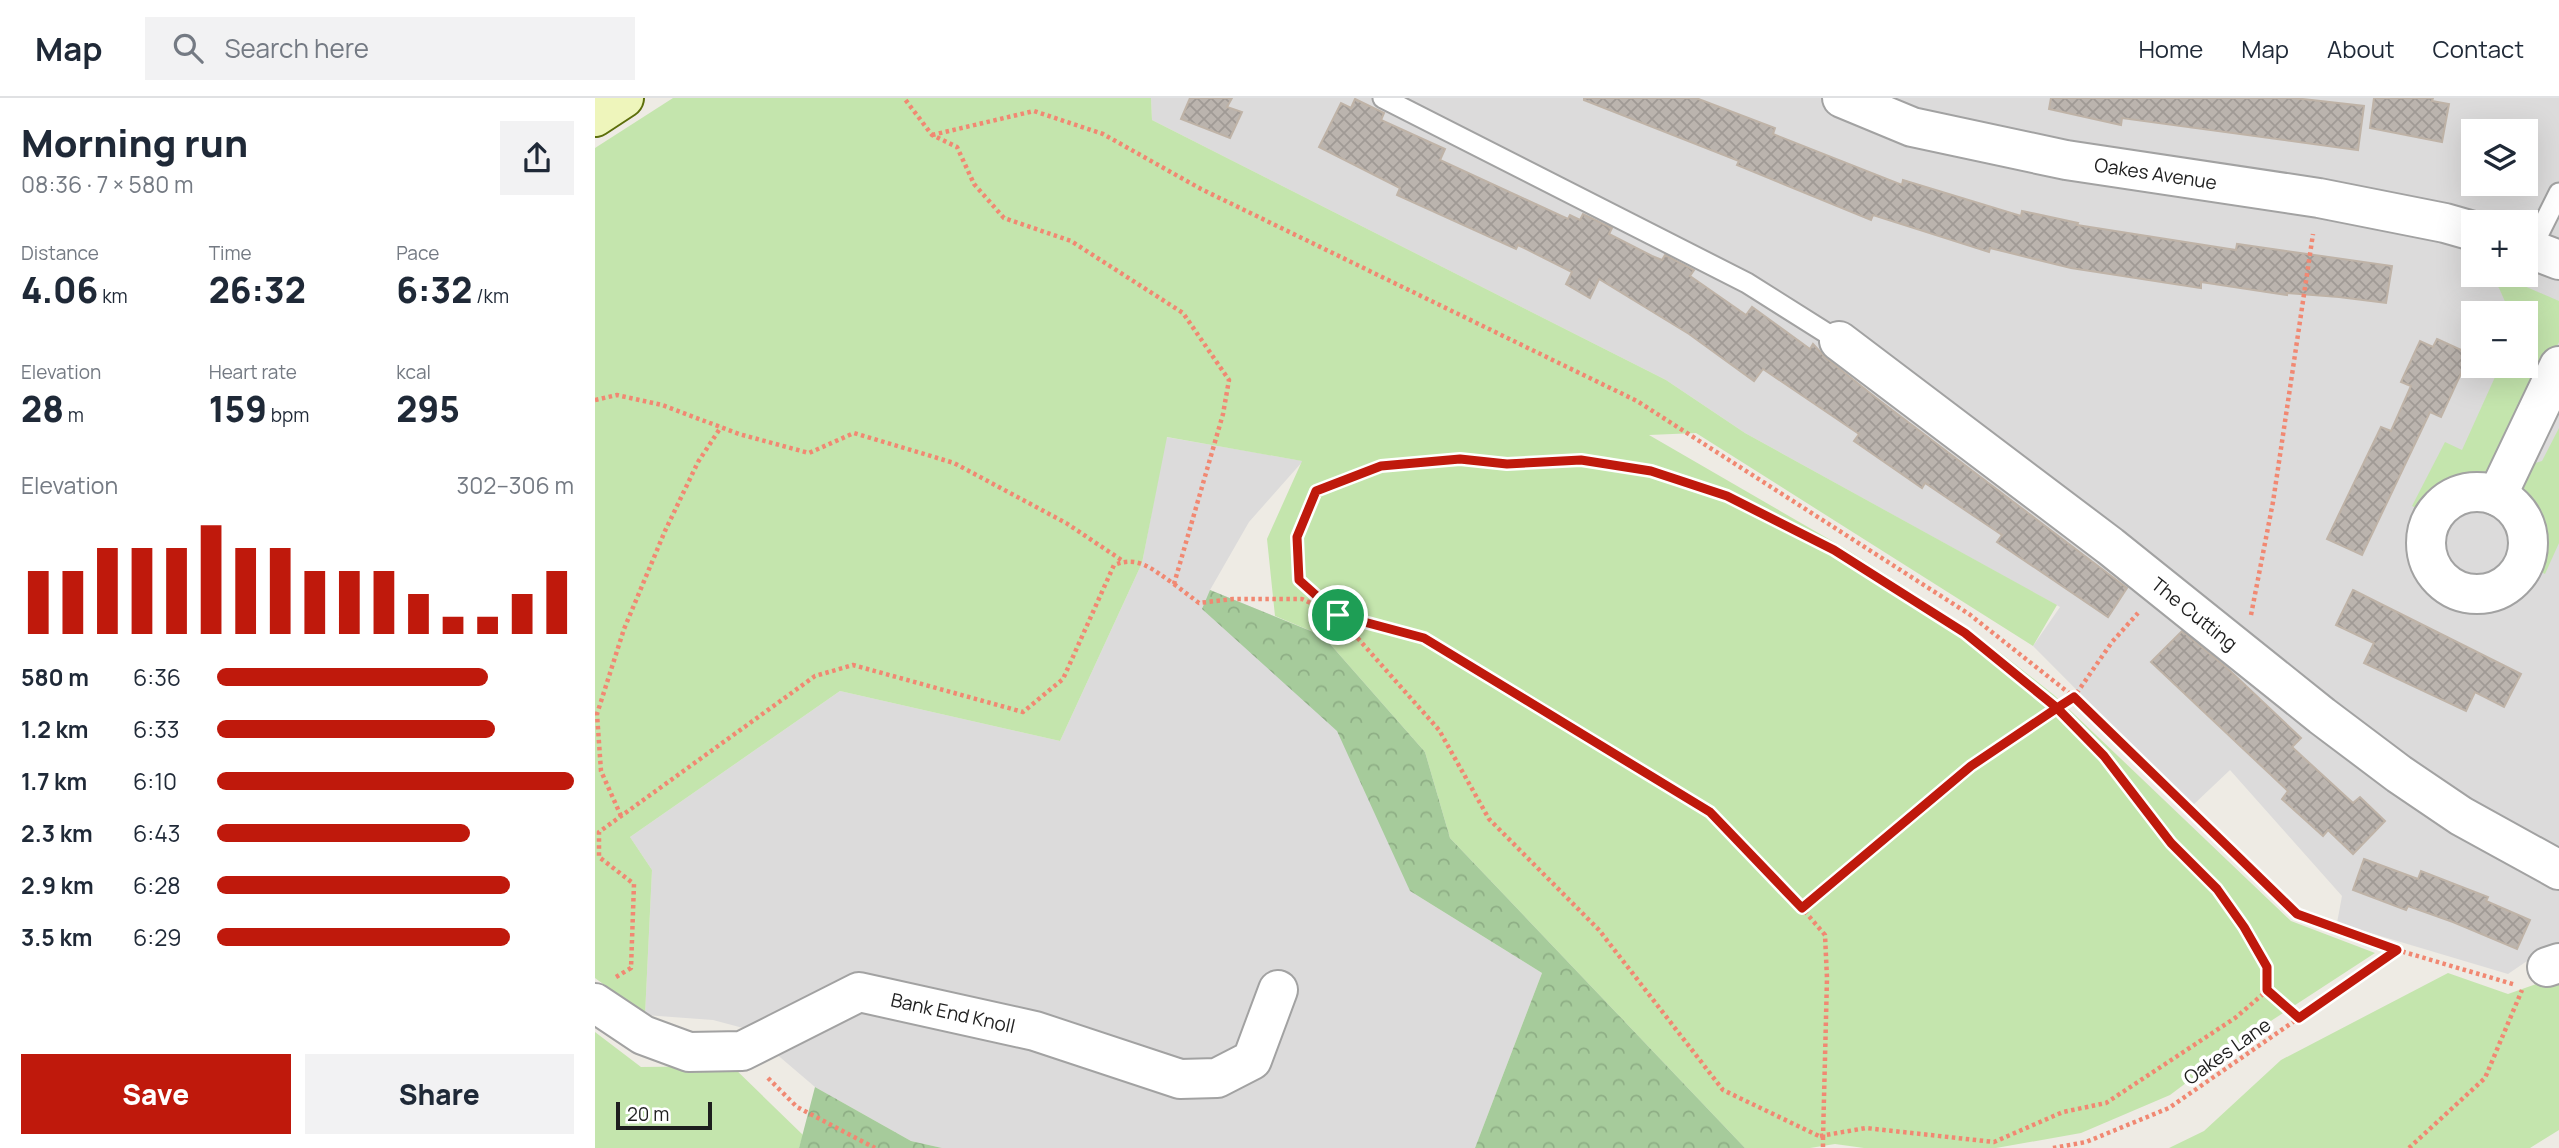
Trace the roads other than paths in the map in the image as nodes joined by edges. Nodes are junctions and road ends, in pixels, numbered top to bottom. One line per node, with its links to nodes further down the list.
1 (624, 98): 4 (street)
2 (1383, 98): 8 (lane)
3 (1842, 98): 6 (street, Oakes Avenue)
4 (595, 117)
5 (2559, 193): 7 (lane)
6 (2461, 228)
7 (2538, 252)
8 (1839, 341): 11 (street, The Cutting)
9 (2559, 366): 10 (street)
10 (2497, 496)
11 (2559, 870)
12 (604, 990): 13 (street, Bank End Knoll)
13 (1278, 990)

